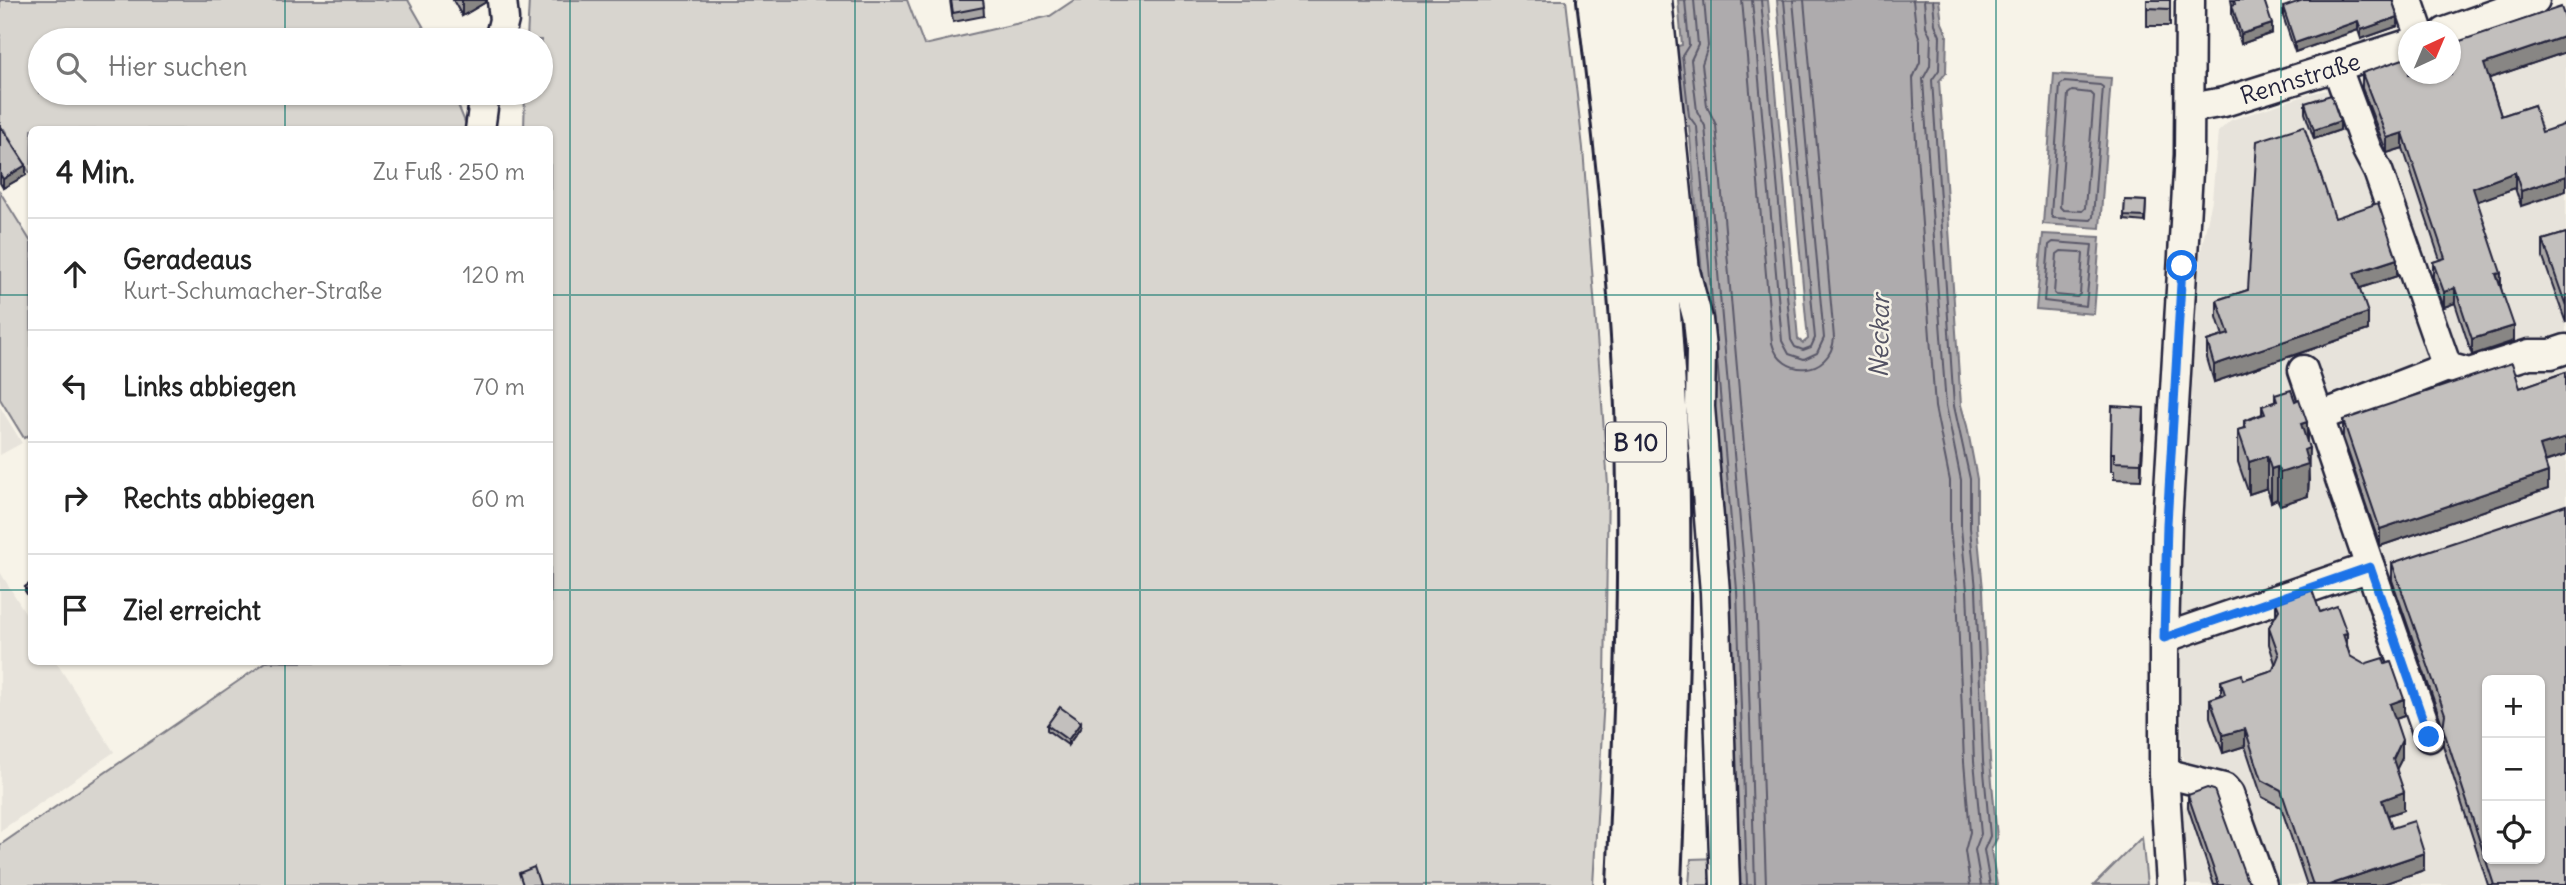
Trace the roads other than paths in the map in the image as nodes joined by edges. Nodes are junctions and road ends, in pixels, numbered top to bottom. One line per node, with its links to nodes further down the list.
1 (502, 0): 10 (street)
2 (1597, 0): 25 (highway, B 10)
3 (1629, 0): 24 (highway, B 10)
4 (1657, 0): 26 (street)
5 (2190, 0): 14 (street)
6 (2408, 0): 8 (street)
7 (2535, 0): 9 (street)
8 (2415, 21)
9 (2461, 26)
10 (502, 28)
11 (2398, 48): 12 (street, Rennstraße)
12 (2337, 68): 14 (street, Rennstraße); 17 (street)
13 (483, 105): 15 (street)
14 (2191, 108): 21 (street)
15 (481, 126)
16 (2566, 349): 17 (street)
17 (2446, 367): 19 (street)
18 (2303, 370): 19 (street)
19 (2318, 417): 20 (street)
20 (2370, 567): 21 (street); 22 (street)
21 (2164, 638): 23 (street)
22 (2429, 737)
23 (2164, 773): 27 (street); 28 (street)
24 (1663, 874)
25 (1627, 885)
26 (1726, 885)
27 (2171, 885)
28 (2262, 885)

